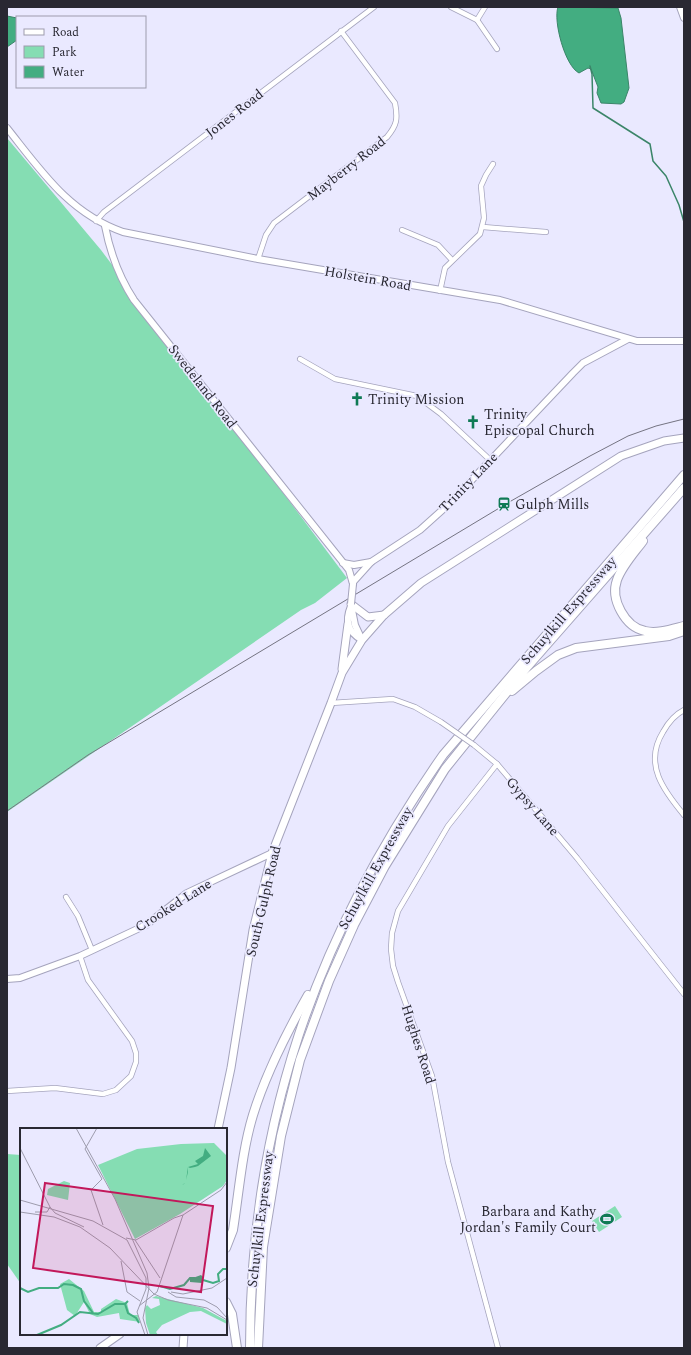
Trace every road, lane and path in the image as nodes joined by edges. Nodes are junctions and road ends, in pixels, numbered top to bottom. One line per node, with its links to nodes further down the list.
1 (374, 7): 7 (street, Jones Road)
2 (452, 7): 6 (street)
3 (485, 7): 6 (street)
4 (680, 7): 5 (main road)
5 (684, 18)
6 (477, 20): 8 (street)
7 (341, 31): 11 (street, Jones Road); 16 (street, Mayberry Road)
8 (497, 49)
9 (7, 128): 11 (main road)
10 (493, 164): 13 (street)
11 (96, 221): 12 (main road)
12 (105, 226): 16 (main road, Holstein Road); 28 (main road, Swedeland Road)
13 (483, 227): 15 (street); 17 (street)
14 (402, 230): 17 (street)
15 (546, 232)
16 (258, 259): 18 (main road, Holstein Road)
17 (452, 260): 18 (street)
18 (440, 291): 19 (main road, Holstein Road)
19 (628, 339): 20 (main road); 23 (main road, Trinity Lane)
20 (684, 340)
21 (300, 359): 23 (street)
22 (684, 438): 31 (main road, South Gulph Road)
23 (489, 459): 27 (main road, Trinity Lane)
24 (684, 475): 46 (highway, Schuylkill Expressway)
25 (684, 488): 26 (highway, Schuylkill Expressway)
26 (670, 505): 33 (highway); 39 (highway, Schuylkill Expressway)
27 (371, 562): 28 (main road); 29 (main road, Trinity Lane)
28 (344, 563): 29 (main road, Swedeland Road)
29 (353, 583): 30 (main road, bridge)
30 (351, 605): 31 (main road); 32 (main road); 35 (main road)
31 (384, 615): 35 (main road, South Gulph Road)
32 (348, 624): 35 (main road); 36 (main road)
33 (684, 626)
34 (684, 631): 39 (highway)
35 (362, 640): 36 (main road, South Gulph Road)
36 (342, 673): 37 (main road, South Gulph Road)
37 (332, 703): 40 (street, Gypsy Lane, bridge); 42 (main road, South Gulph Road)
38 (684, 710): 41 (street)
39 (474, 731): 59 (highway, Schuylkill Expressway)
40 (497, 764): 48 (street, Gypsy Lane); 60 (street, Hughes Road)
41 (684, 815)
42 (272, 853): 44 (main road, Crooked Lane); 50 (main road, South Gulph Road)
43 (66, 897): 44 (street)
44 (92, 950): 45 (main road, Crooked Lane)
45 (80, 956): 47 (main road, Crooked Lane); 49 (street)
46 (320, 975): 51 (highway); 58 (highway, Schuylkill Expressway)
47 (7, 979)
48 (683, 992)
49 (7, 1090)
50 (218, 1128)
51 (227, 1245)
52 (227, 1304): 57 (highway)
53 (119, 1335): 55 (main road)
54 (184, 1335): 56 (main road)
55 (100, 1348)
56 (183, 1348)
57 (237, 1348)
58 (250, 1348)
59 (258, 1348)
60 (498, 1348)

